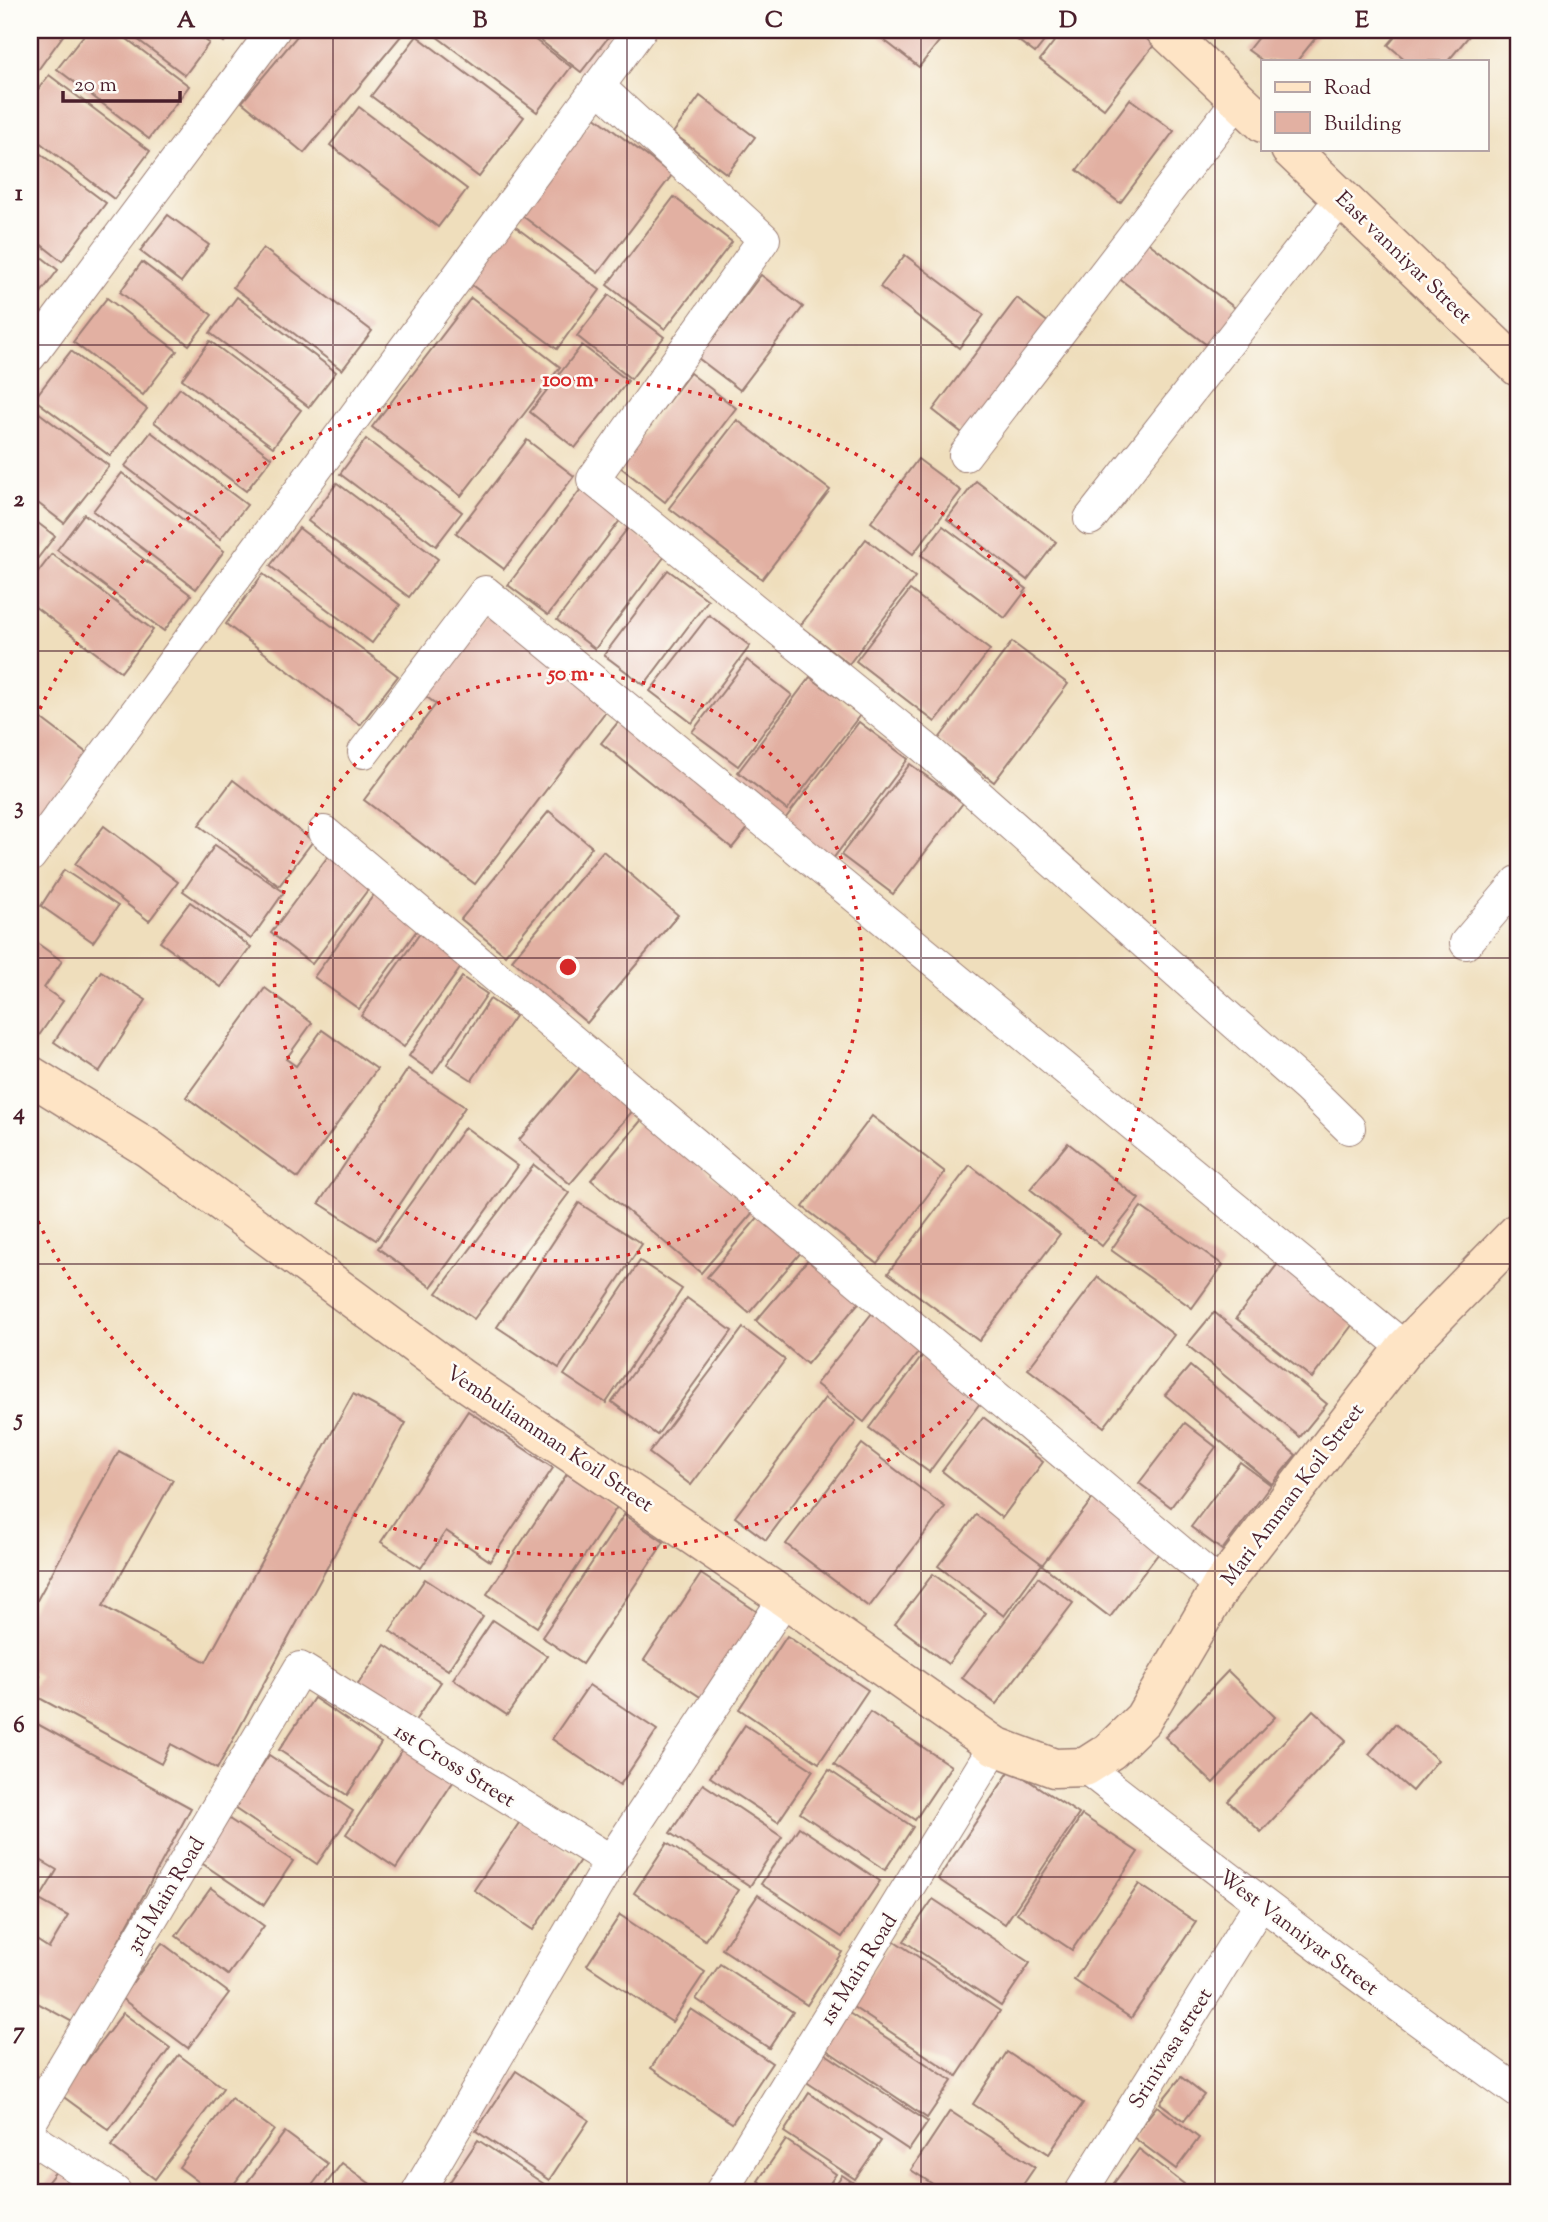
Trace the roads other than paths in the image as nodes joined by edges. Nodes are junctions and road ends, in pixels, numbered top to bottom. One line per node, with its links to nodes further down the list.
1 (274, 30): 8 (street)
2 (640, 30): 4 (street)
3 (1165, 30): 5 (street)
4 (598, 86): 14 (street); 18 (street)
5 (1250, 111): 10 (street)
6 (1291, 150): 7 (street, East vanniyar Street)
7 (1342, 197): 9 (street, East vanniyar Street); 11 (street)
8 (30, 356)
9 (1518, 367)
10 (965, 455)
11 (1090, 519)
12 (364, 752): 20 (street)
13 (324, 832): 21 (street)
14 (30, 856)
15 (1518, 882): 16 (street)
16 (1466, 943)
17 (30, 1075): 22 (street, Vembuliamman Koil Street)
18 (1349, 1128)
19 (1518, 1232): 20 (street, Mari Amman Koil Street)
20 (1405, 1348): 21 (street, Mari Amman Koil Street)
21 (1221, 1586): 25 (street, Mari Amman Koil Street)
22 (785, 1598): 24 (street, Vembuliamman Koil Street); 26 (street)
23 (300, 1668): 26 (street, 1st Cross Street); 29 (street, 3rd Main Road)
24 (995, 1746): 25 (street, Vembuliamman Koil Street); 33 (street, 1st Main Road)
25 (1085, 1767): 27 (street, West Vanniyar Street)
26 (611, 1861): 32 (street)
27 (1260, 1904): 28 (street, West Vanniyar Street); 34 (street, Srinivasa street)
28 (1518, 2092)
29 (30, 2123)
30 (30, 2137): 31 (street)
31 (115, 2192)
32 (418, 2192)
33 (721, 2192)
34 (1081, 2192)

